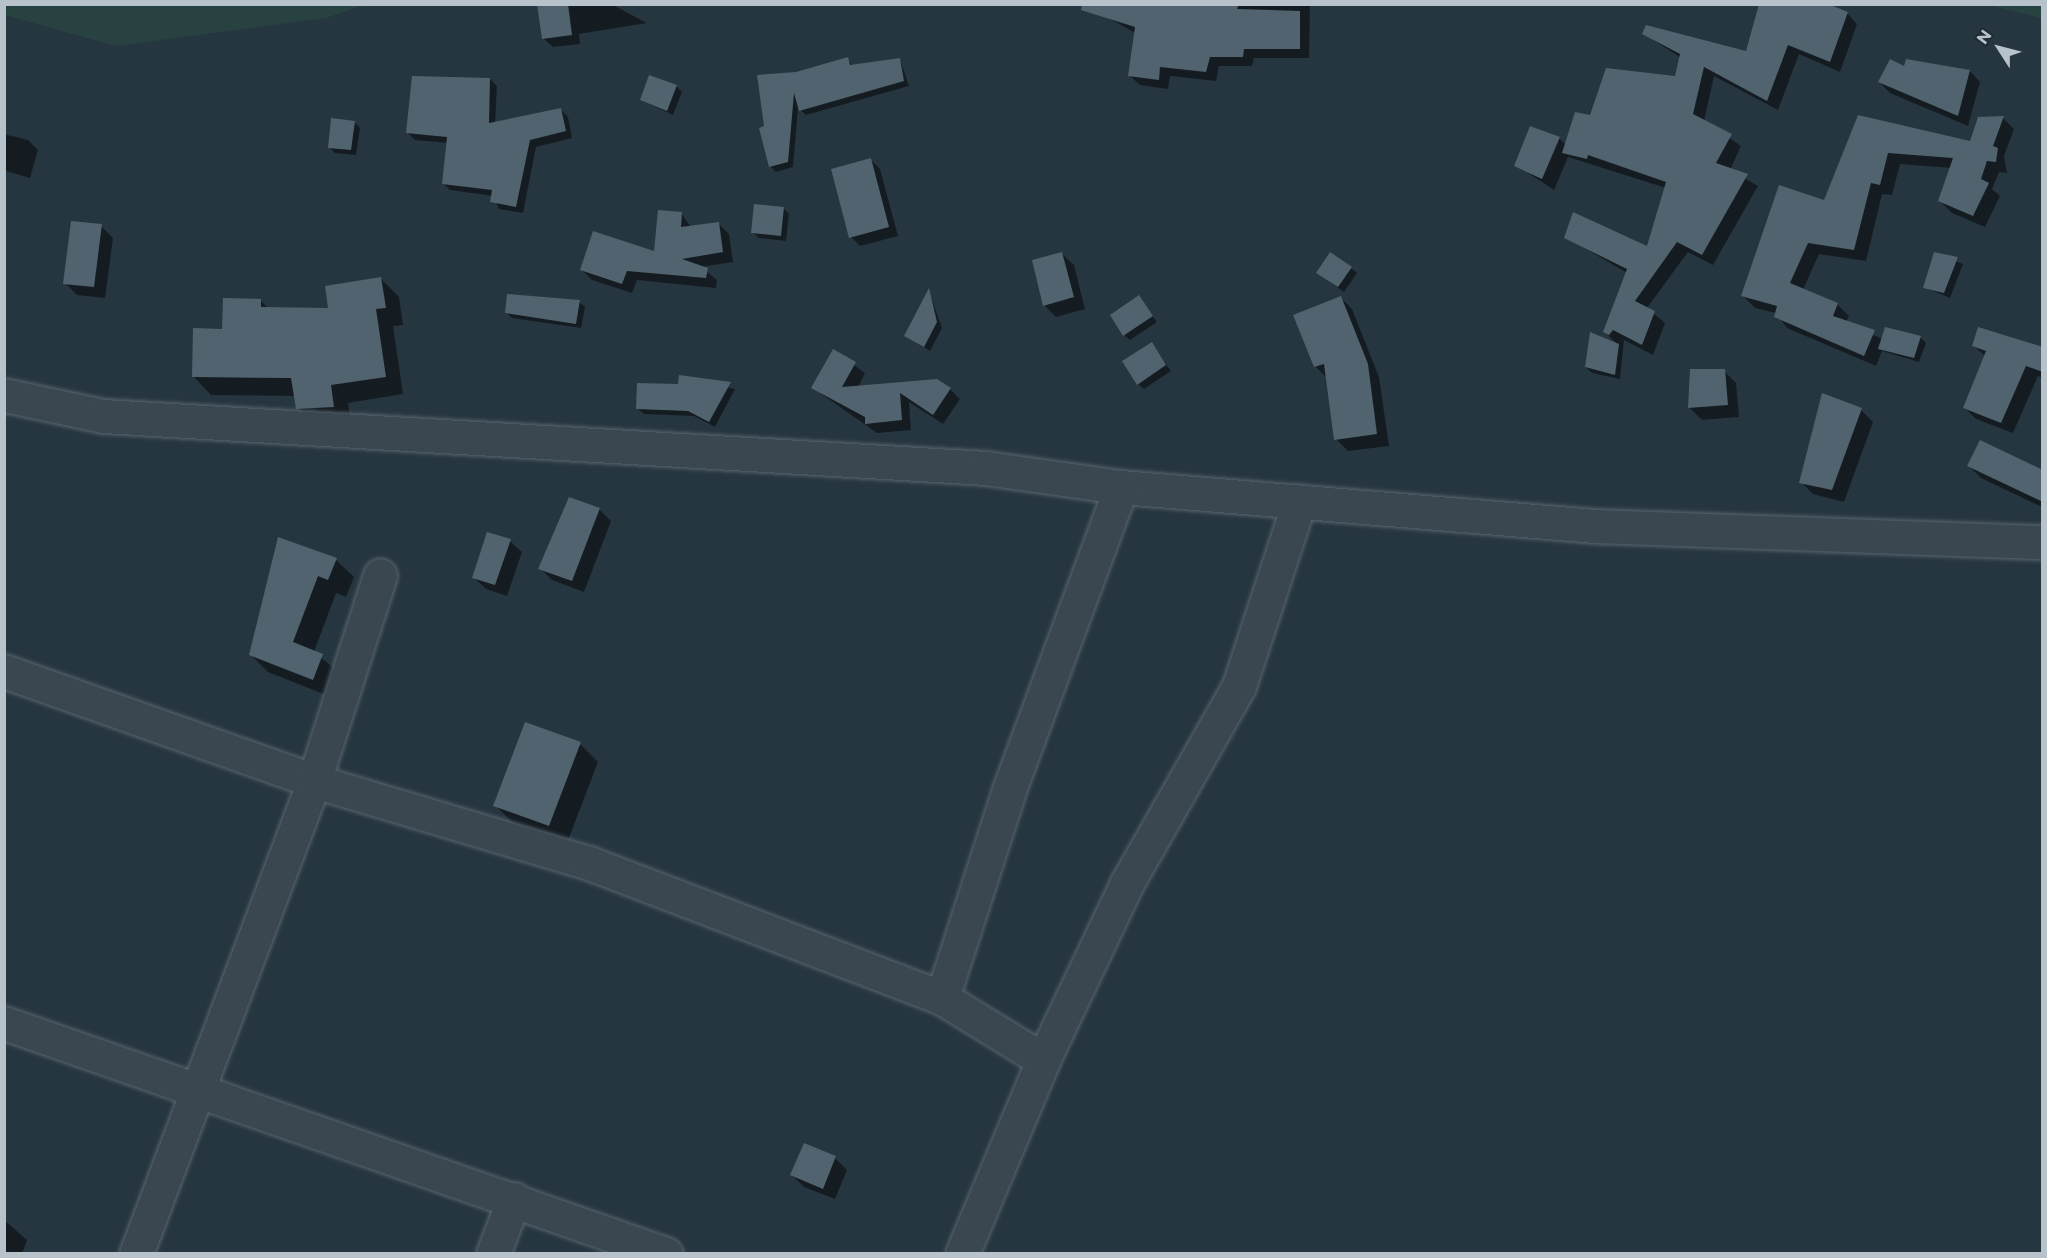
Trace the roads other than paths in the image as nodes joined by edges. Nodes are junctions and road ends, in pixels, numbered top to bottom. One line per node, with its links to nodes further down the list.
1 (4, 395): 2 (street)
2 (1121, 487): 3 (street); 8 (street)
3 (1299, 502): 4 (street); 10 (street)
4 (2043, 542)
5 (381, 575): 7 (street)
6 (4, 671): 7 (street)
7 (314, 781): 8 (street); 11 (street)
8 (942, 998): 10 (street)
9 (4, 1023): 11 (street)
10 (1043, 1060): 16 (street)
11 (193, 1092): 12 (street); 13 (street)
12 (514, 1199): 14 (street); 15 (street)
13 (136, 1254)
14 (493, 1254)
15 (666, 1254)
16 (962, 1254)

